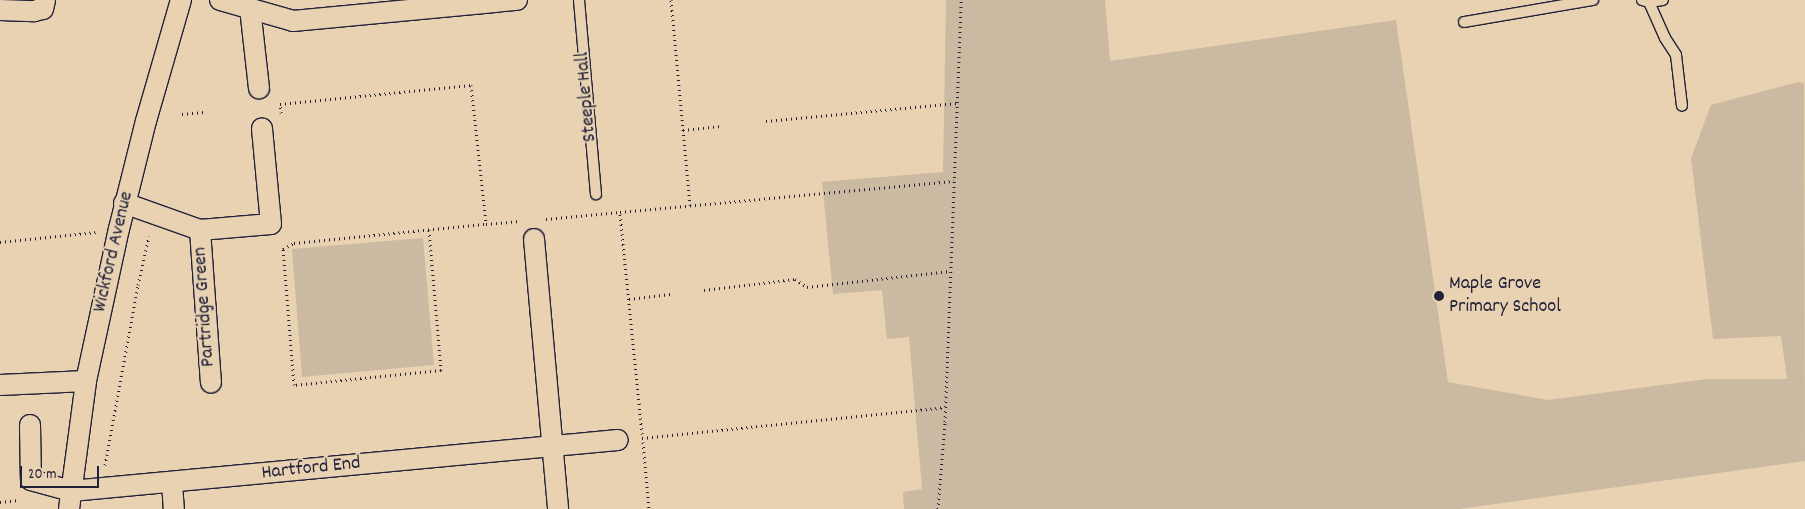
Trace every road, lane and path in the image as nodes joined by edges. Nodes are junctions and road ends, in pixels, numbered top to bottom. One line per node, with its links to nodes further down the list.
1 (45, 0): 12 (street)
2 (181, 0): 26 (street, Wickford Avenue)
3 (220, 0): 11 (street)
4 (517, 0): 11 (street)
5 (579, 0): 25 (lane, Steeple Hall)
6 (671, 0): 23 (path)
7 (961, 0): 15 (path)
8 (1593, 0): 13 (lane)
9 (1663, 0): 10 (lane)
10 (1646, 1): 16 (lane)
11 (250, 8): 14 (street)
12 (0, 10)
13 (1464, 22)
14 (259, 88)
15 (957, 103): 20 (path); 24 (path)
16 (1682, 106)
17 (207, 112): 18 (path)
18 (182, 114)
19 (281, 114): 31 (path)
20 (766, 121)
21 (720, 126): 23 (path)
22 (262, 128): 34 (street, Partridge Green)
23 (683, 130): 27 (path)
24 (954, 181): 27 (path); 40 (path)
25 (596, 194)
26 (124, 203): 32 (street, Wickford Avenue); 34 (street, Partridge Green)
27 (690, 205): 28 (path)
28 (620, 212): 29 (path); 43 (path)
29 (543, 219)
30 (524, 220): 31 (path)
31 (486, 224): 35 (path)
32 (119, 229): 38 (path); 44 (street, Wickford Avenue)
33 (151, 229): 52 (path)
34 (200, 230): 45 (street, Partridge Green)
35 (429, 230): 39 (path); 39 (path)
36 (292, 233): 39 (path)
37 (534, 239): 51 (street)
38 (0, 242)
39 (294, 243)
40 (950, 271): 41 (path); 47 (path)
41 (704, 290)
42 (671, 294): 43 (path)
43 (629, 299): 49 (path)
44 (86, 381): 46 (street); 55 (street, Wickford Avenue)
45 (211, 383)
46 (0, 385)
47 (945, 407): 49 (path); 60 (path)
48 (30, 425): 55 (street, Hartford End)
49 (642, 438): 59 (path)
50 (618, 440): 51 (street, Hartford End)
51 (551, 447): 53 (street, Hartford End); 58 (street)
52 (104, 466)
53 (172, 483): 55 (street, Hartford End); 57 (street)
54 (25, 500): 56 (path)
55 (70, 500)
56 (0, 502)
57 (174, 509)
58 (558, 509)
59 (649, 509)
60 (938, 509)

